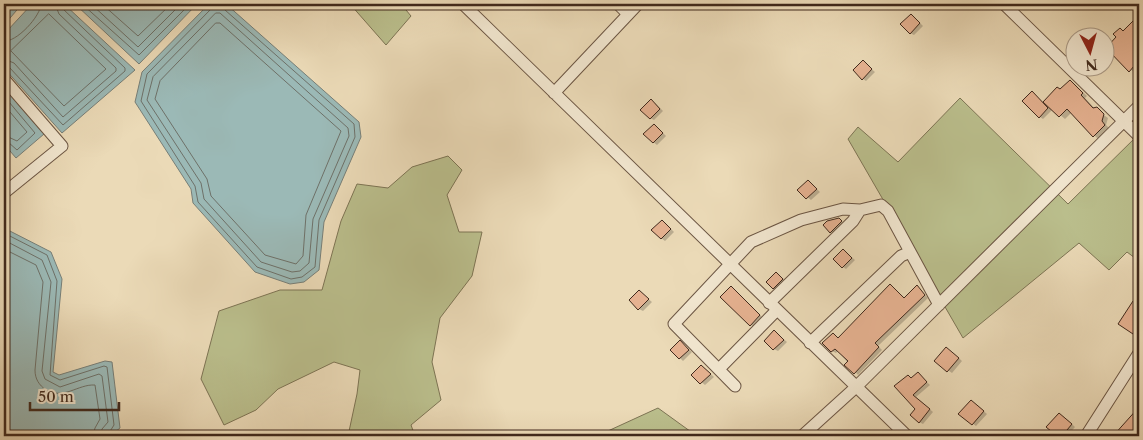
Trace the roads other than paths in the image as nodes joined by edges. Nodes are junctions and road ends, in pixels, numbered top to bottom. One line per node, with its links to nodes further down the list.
1 (463, 4): 7 (street)
2 (618, 4): 5 (street)
3 (638, 4): 5 (street)
4 (1004, 4): 9 (street)
5 (628, 14): 7 (street)
6 (4, 79): 11 (street)
7 (554, 93): 14 (street)
8 (1139, 106): 9 (street)
9 (1124, 121): 10 (street); 15 (street)
10 (1139, 136)
11 (4, 193)
12 (860, 210): 13 (street); 14 (street); 16 (street)
13 (910, 252): 15 (street); 17 (street)
14 (730, 264): 16 (street); 19 (street)
15 (939, 305): 21 (street)
16 (773, 306): 17 (street); 19 (street)
17 (810, 342): 21 (street)
18 (1139, 353): 24 (street)
19 (719, 369): 20 (street)
20 (735, 386)
21 (856, 387): 22 (street); 23 (street)
22 (802, 436)
23 (907, 436)
24 (1086, 436)

